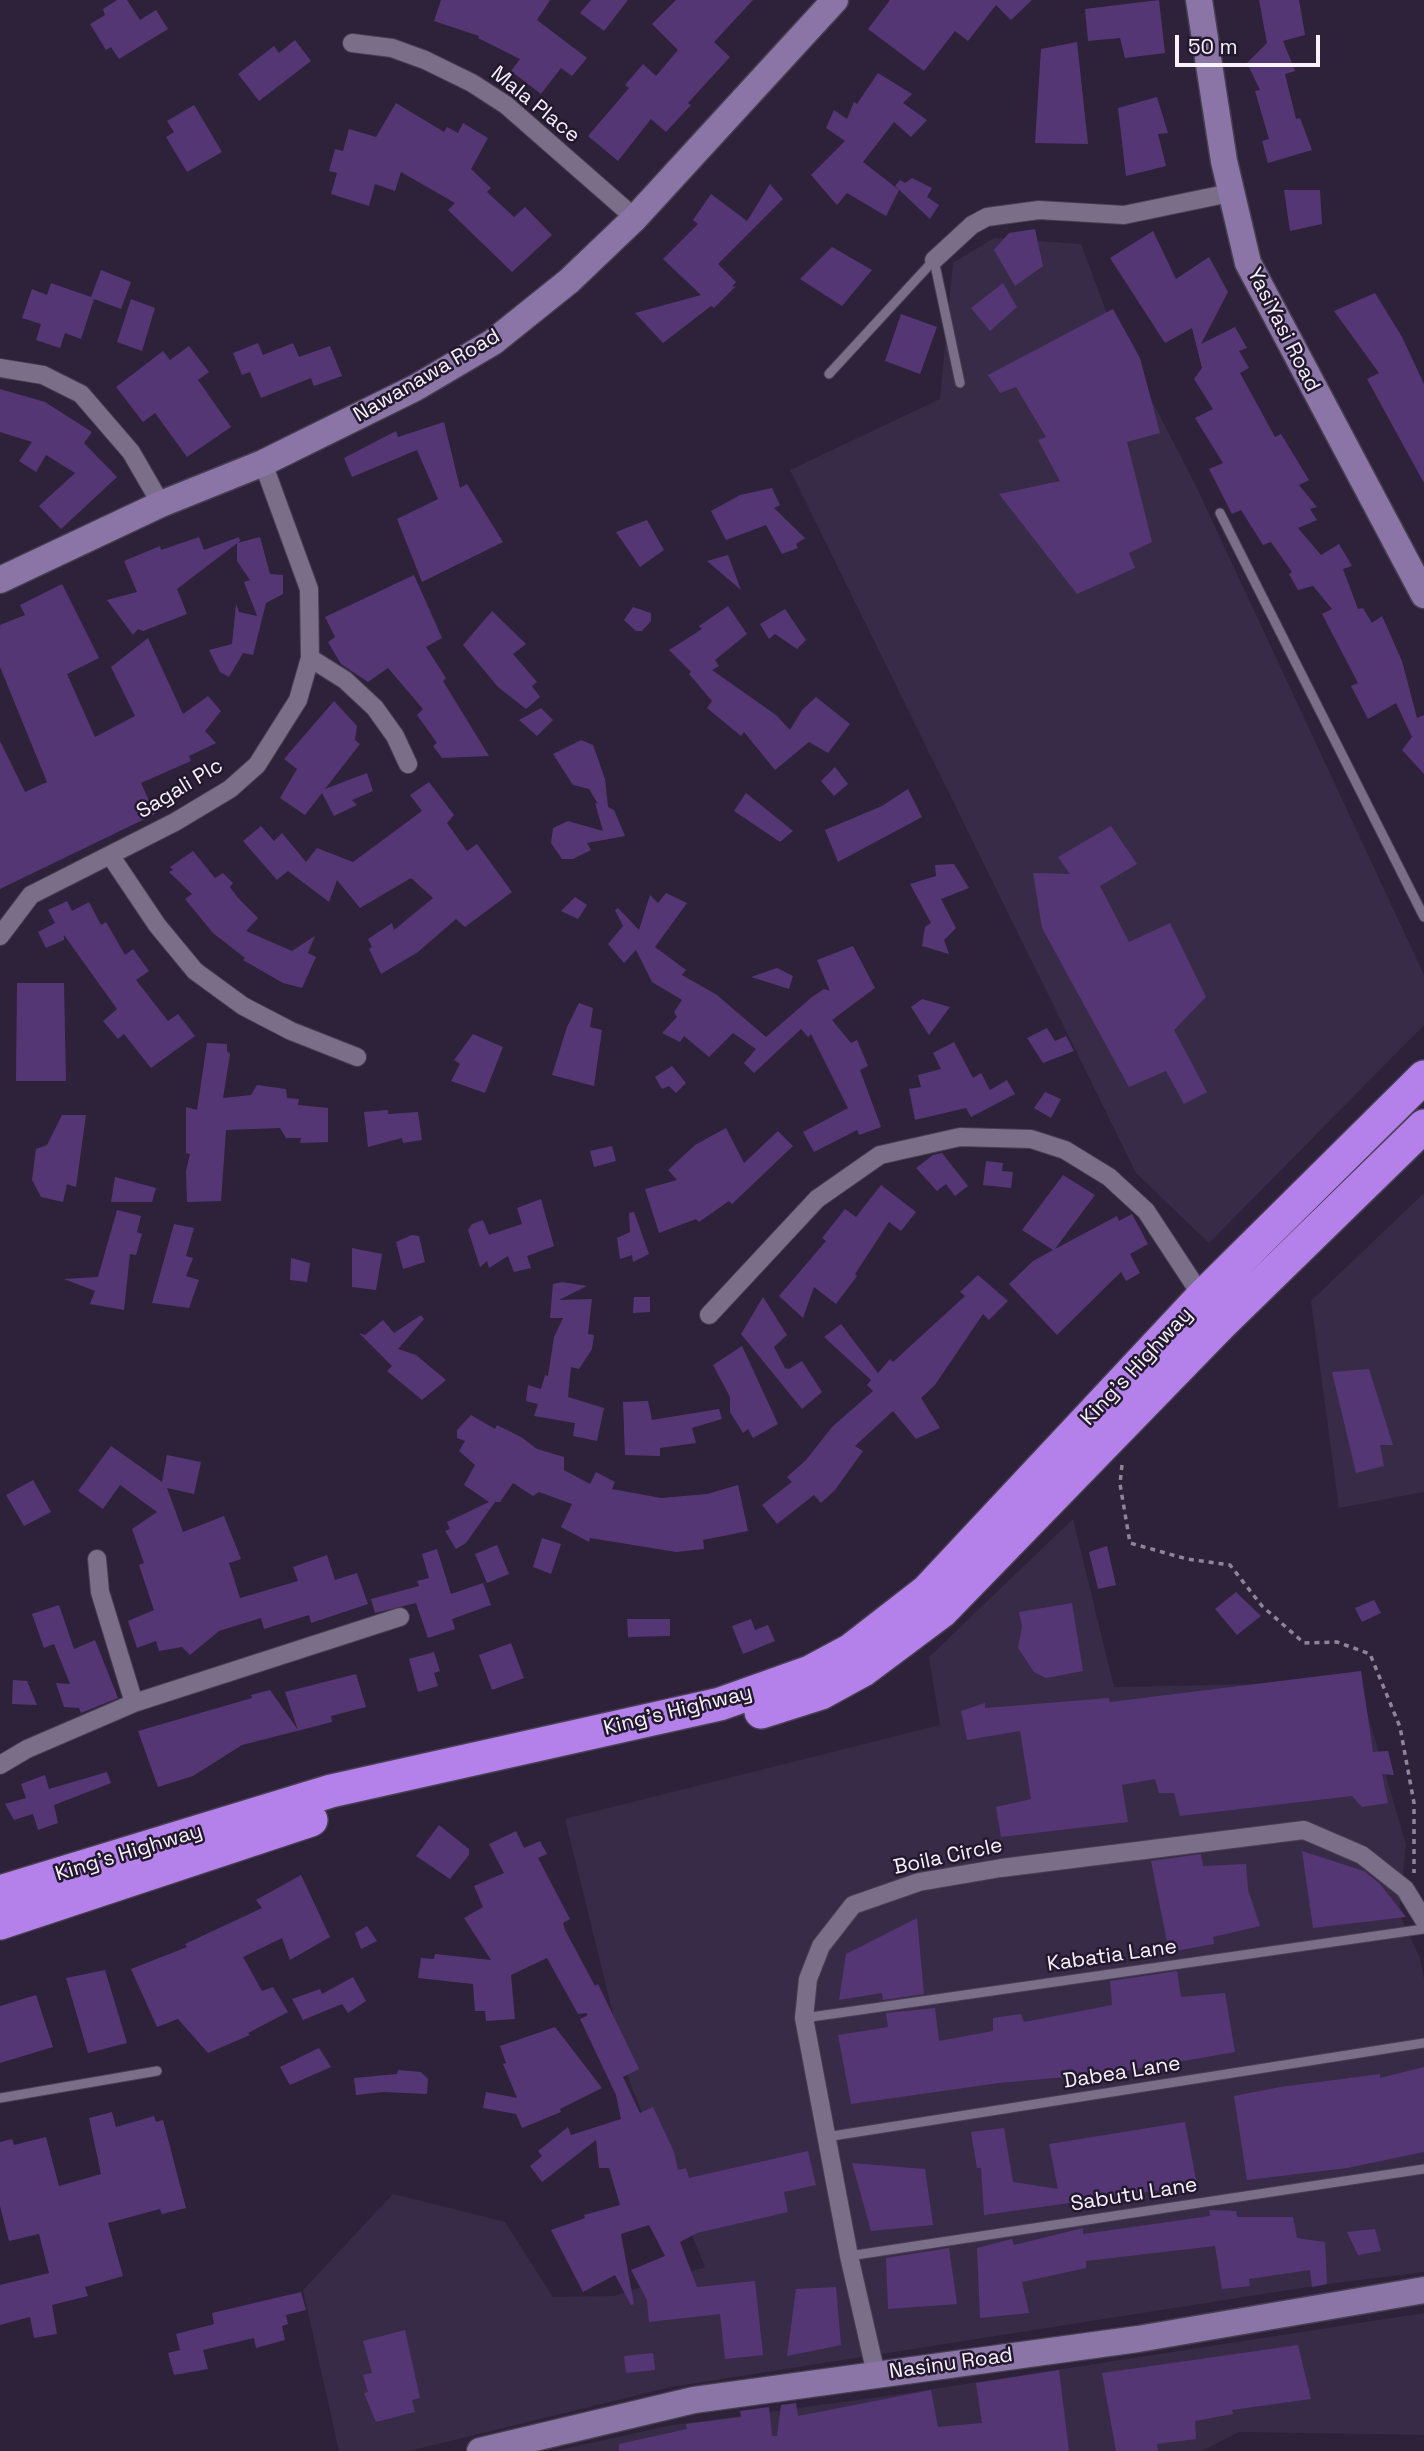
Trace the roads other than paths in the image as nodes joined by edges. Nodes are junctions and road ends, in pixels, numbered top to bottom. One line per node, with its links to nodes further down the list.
1 (835, 0): 5 (street, Nawanawa Road)
2 (1199, 0): 4 (street, YasiYasi Road)
3 (352, 43): 5 (street, Mala Place)
4 (1230, 193): 6 (street); 14 (street, YasiYasi Road)
5 (635, 218): 10 (street, Nawanawa Road)
6 (934, 260): 8 (lane); 9 (lane)
7 (0, 368): 11 (street)
8 (830, 374)
9 (960, 383)
10 (263, 463): 11 (street, Nawanawa Road); 15 (street, Sagali Plc)
11 (161, 504): 13 (street, Nawanawa Road)
12 (1220, 513): 18 (lane)
13 (0, 580)
14 (1424, 596)
15 (310, 658): 16 (street); 17 (street, Sagali Plc)
16 (408, 764)
17 (110, 855): 19 (street, Sagali Plc); 20 (street)
18 (1424, 917)
19 (0, 936)
20 (357, 1057)
21 (1424, 1077): 23 (highway, King's Highway)
22 (1424, 1126): 25 (highway, King's Highway)
23 (1202, 1297): 24 (street); 25 (street); 30 (highway, King's Highway)
24 (709, 1315)
25 (1220, 1325): 32 (highway, King's Highway)
26 (97, 1559): 28 (street)
27 (400, 1617): 28 (street)
28 (134, 1703): 29 (street)
29 (0, 1765)
30 (0, 1892)
31 (1424, 1920): 34 (street, Boila Circle)
32 (0, 1923)
33 (1424, 1928): 34 (lane, Kabatia Lane)
34 (804, 2018): 38 (street, Boila Circle)
35 (1424, 2043): 38 (lane, Dabea Lane)
36 (157, 2071): 37 (lane)
37 (0, 2098)
38 (825, 2137): 40 (street, Boila Circle)
39 (1424, 2169): 40 (lane, Sabutu Lane)
40 (849, 2256): 42 (street, Boila Circle)
41 (1424, 2290): 42 (street, Nasinu Road)
42 (876, 2374): 43 (street, Nasinu Road)
43 (480, 2451)

